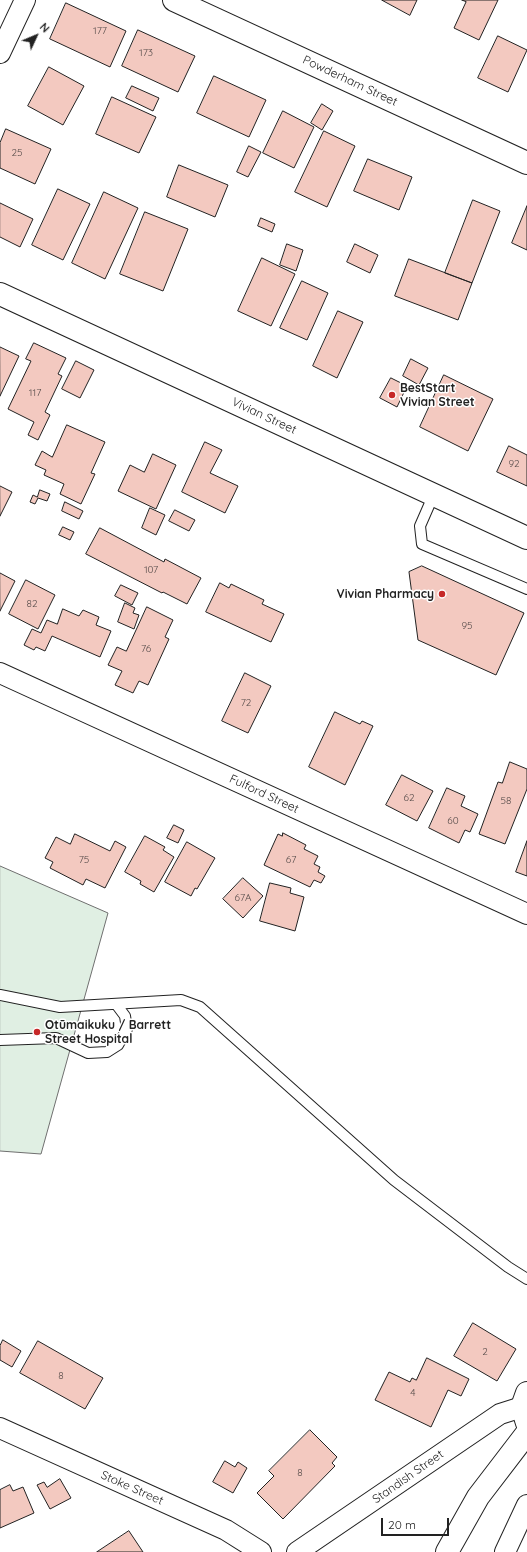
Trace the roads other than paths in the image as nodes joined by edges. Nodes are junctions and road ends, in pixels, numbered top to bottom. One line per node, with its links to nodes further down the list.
1 (25, 0): 3 (street)
2 (174, 0): 4 (main road, Powderham Street)
3 (0, 53)
4 (527, 163)
5 (0, 294): 6 (main road, Vivian Street)
6 (434, 494): 7 (main road, Vivian Street); 8 (lane)
7 (527, 538)
8 (527, 589)
9 (0, 673): 10 (street, Fulford Street)
10 (527, 914)
11 (0, 995): 12 (lane)
12 (116, 1004): 13 (lane); 14 (lane)
13 (0, 1040)
14 (527, 1279)
15 (525, 1408): 20 (street, Standish Street)
16 (0, 1428): 19 (street, Stoke Street)
17 (527, 1433): 21 (main road)
18 (526, 1503): 22 (street)
19 (261, 1552)
20 (298, 1552)
21 (447, 1552)
22 (505, 1552)

